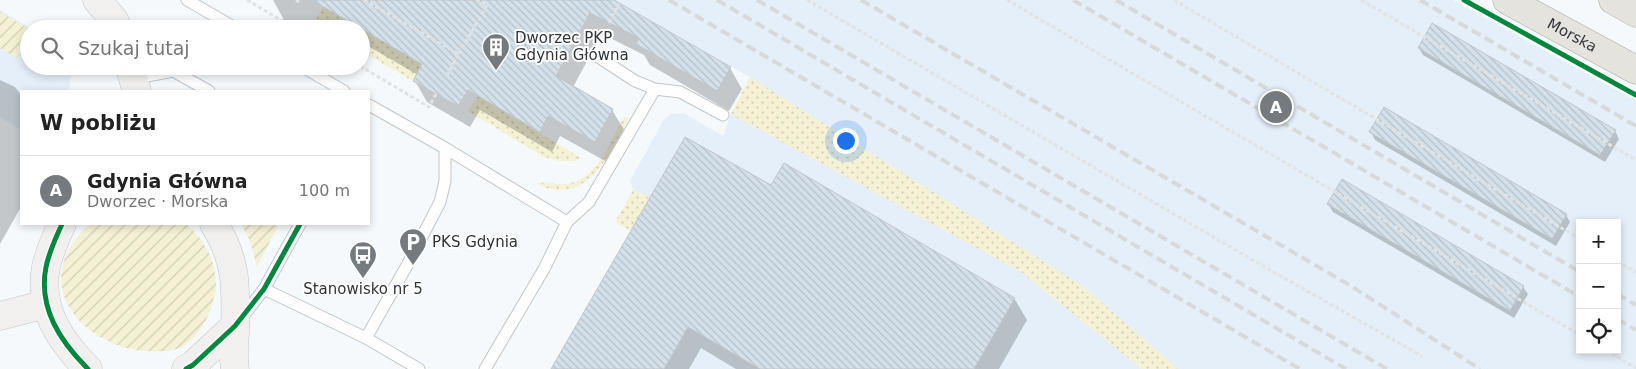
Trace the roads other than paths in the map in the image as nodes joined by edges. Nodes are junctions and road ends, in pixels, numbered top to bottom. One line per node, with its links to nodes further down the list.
1 (97, 0): 6 (main road)
2 (187, 0): 7 (lane)
3 (1508, 0): 9 (main road, Morska)
4 (1612, 0): 5 (main road)
5 (1636, 13)
6 (114, 20)
7 (221, 20)
8 (598, 56): 15 (lane)
9 (1636, 70)
10 (158, 75): 13 (lane)
11 (180, 75): 16 (lane)
12 (314, 75): 14 (lane)
13 (131, 82)
14 (331, 87)
15 (655, 89): 18 (lane); 20 (lane)
16 (207, 90)
17 (370, 106): 19 (lane)
18 (723, 115)
19 (445, 148): 20 (lane); 28 (lane)
20 (567, 222): 33 (lane)
21 (62, 225): 25 (main road)
22 (215, 225): 27 (main road)
23 (299, 225): 24 (lane)
24 (264, 289): 27 (lane); 28 (lane)
25 (46, 304): 26 (main road); 29 (main road)
26 (0, 316)
27 (235, 326): 30 (main road); 31 (main road)
28 (366, 338): 32 (lane)
29 (88, 369)
30 (186, 369)
31 (235, 369)
32 (419, 369)
33 (485, 369)

